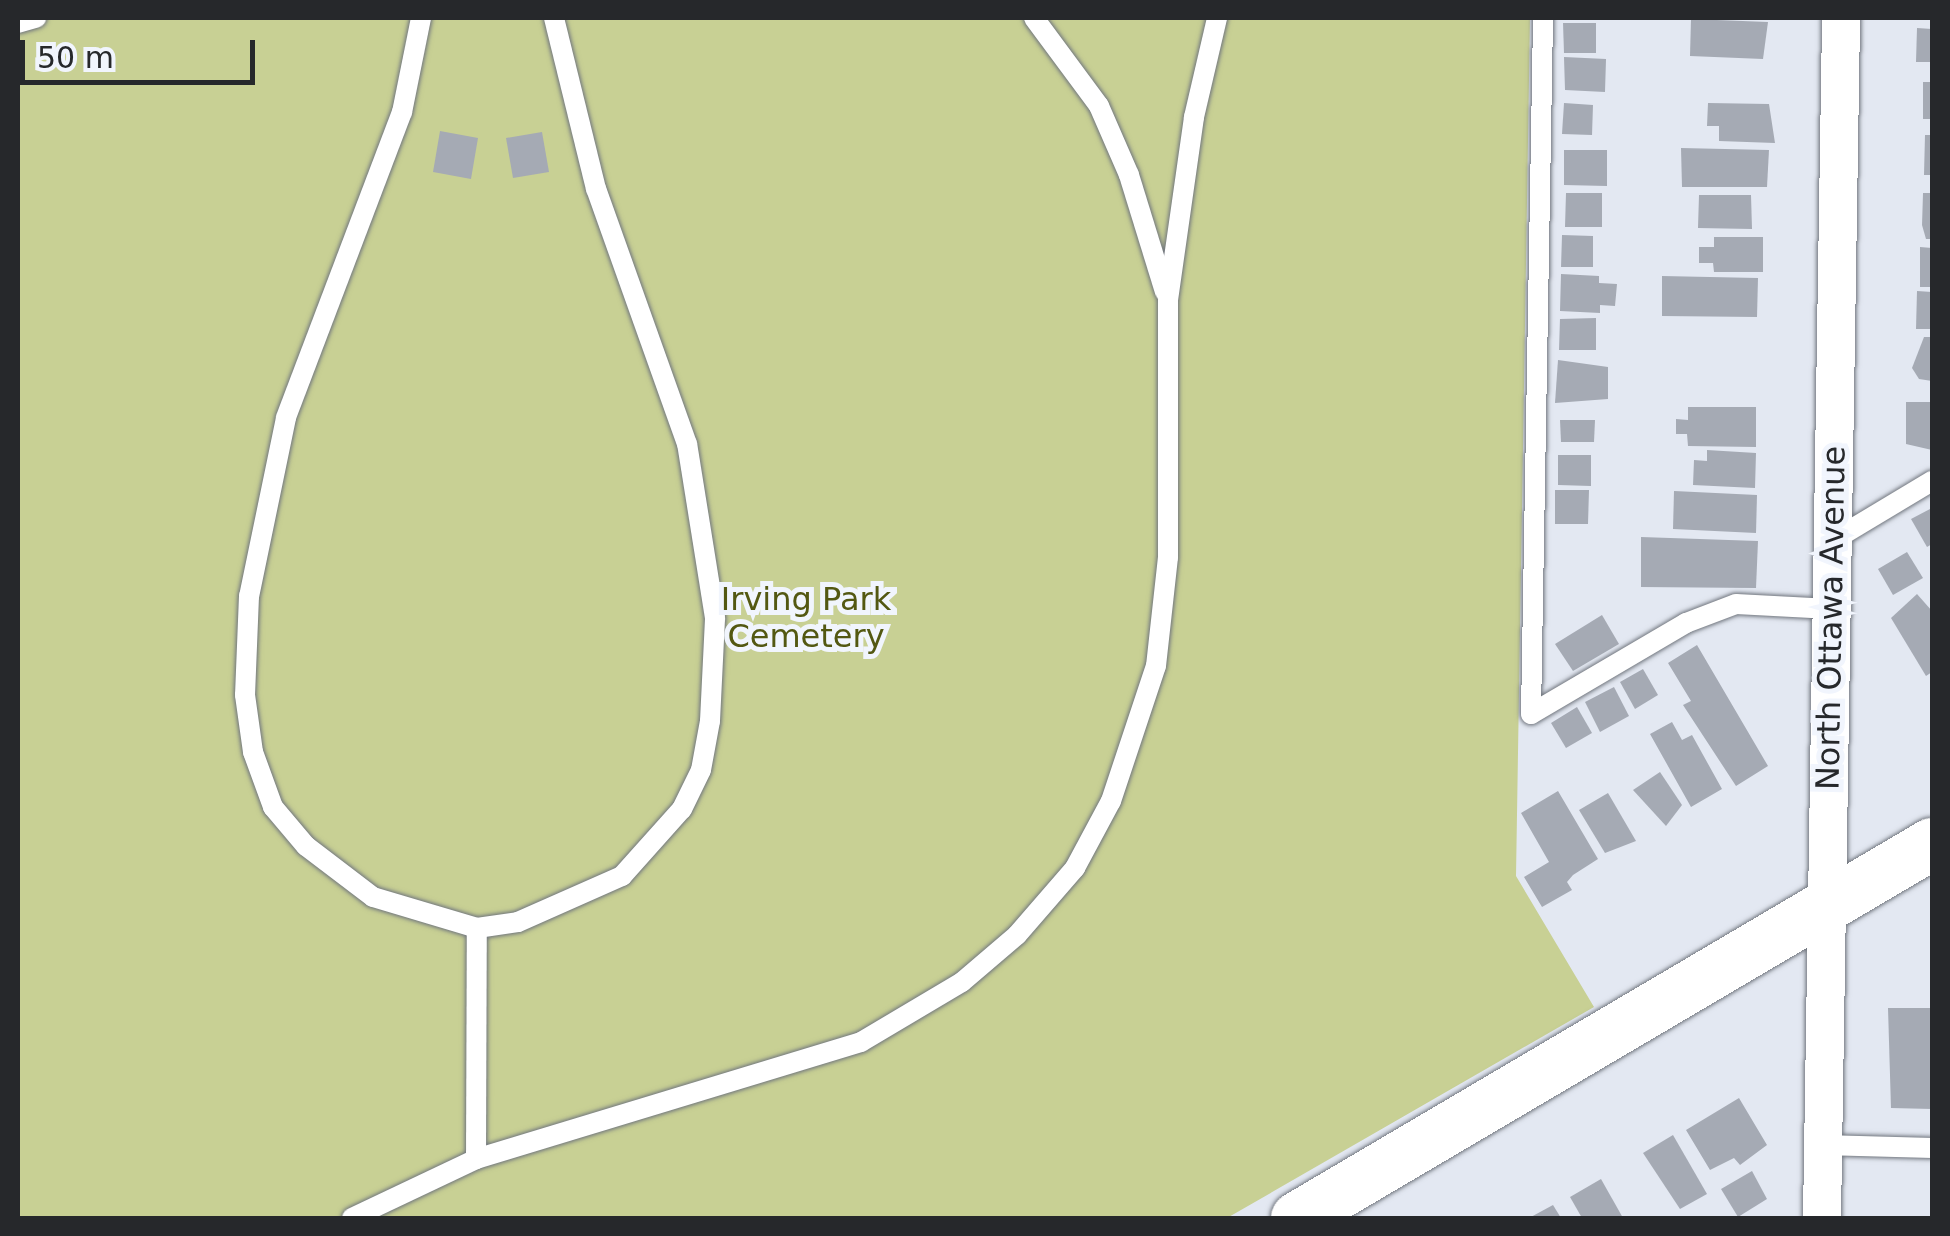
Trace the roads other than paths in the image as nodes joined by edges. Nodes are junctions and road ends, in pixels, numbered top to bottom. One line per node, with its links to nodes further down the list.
1 (36, 18): 8 (lane)
2 (421, 18): 15 (lane)
3 (554, 18): 15 (lane)
4 (1034, 18): 9 (lane)
5 (1217, 18): 9 (lane)
6 (1543, 18): 12 (lane)
7 (1842, 18): 11 (street, North Ottawa Avenue)
8 (18, 23)
9 (1168, 300): 18 (lane)
10 (1932, 481): 11 (lane)
11 (1832, 541): 12 (street, North Ottawa Avenue)
12 (1831, 610): 14 (street, North Ottawa Avenue)
13 (1932, 844): 14 (main road)
14 (1826, 908): 16 (street, North Ottawa Avenue); 20 (main road)
15 (476, 928): 18 (lane)
16 (1823, 1145): 17 (lane); 21 (street, North Ottawa Avenue)
17 (1932, 1148)
18 (476, 1159): 19 (lane)
19 (352, 1218)
20 (1297, 1218)
21 (1822, 1218)

